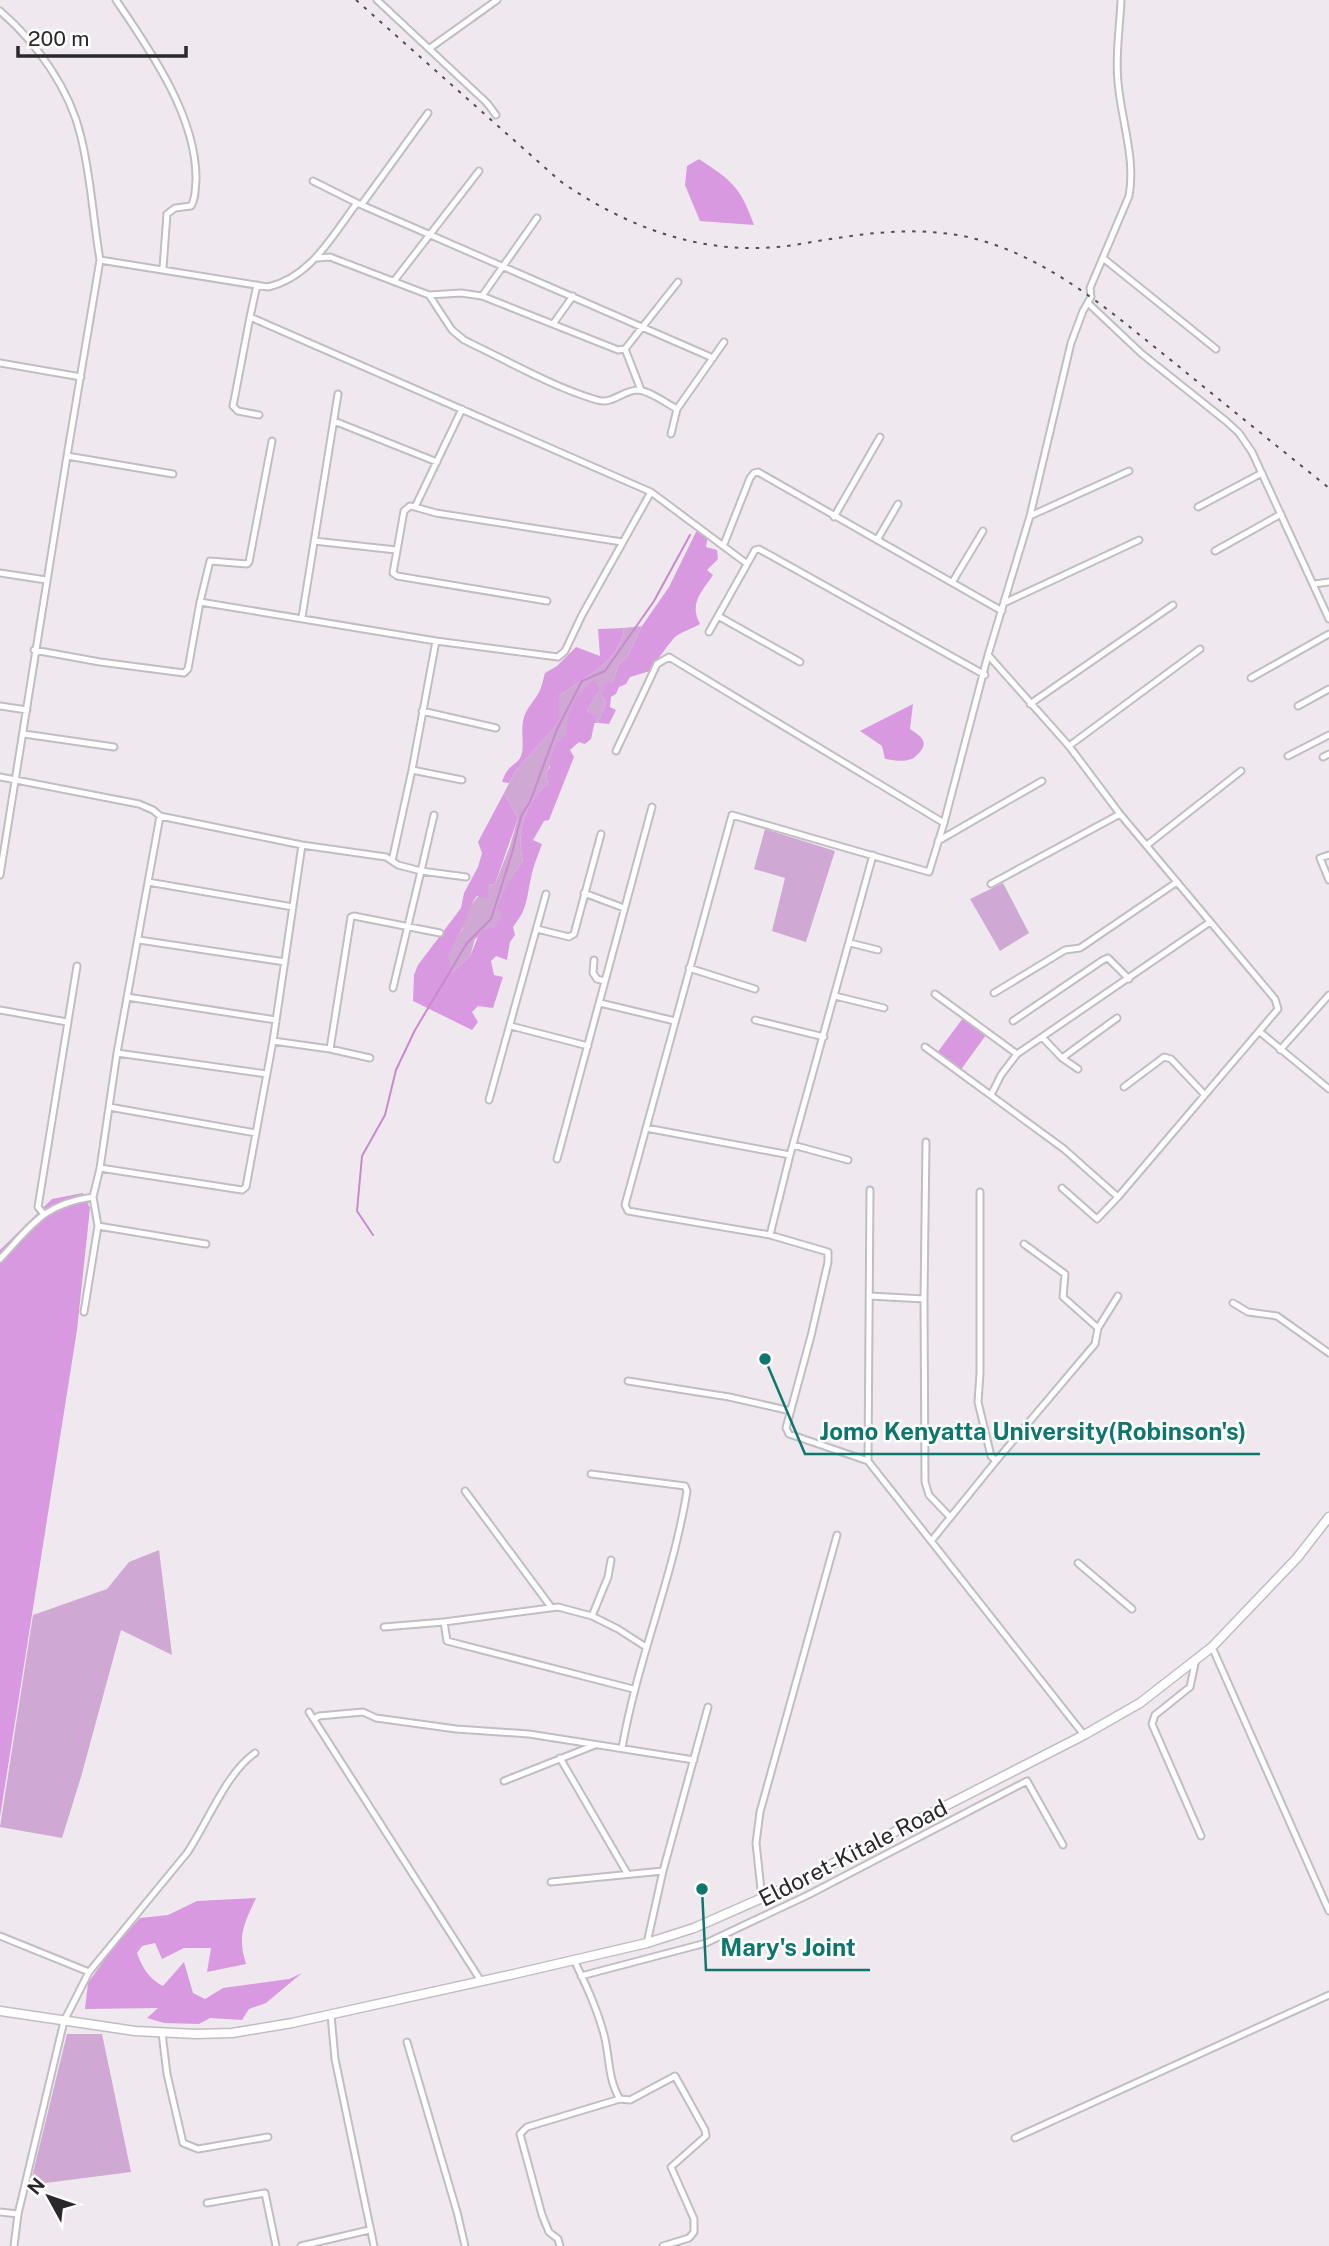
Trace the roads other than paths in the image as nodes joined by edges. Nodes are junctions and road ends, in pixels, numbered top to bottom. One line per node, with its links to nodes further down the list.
1 (116, 0): 18 (street)
2 (377, 0): 6 (street)
3 (497, 0): 6 (street)
4 (1121, 0): 15 (street)
5 (0, 11): 16 (street)
6 (430, 48): 8 (street)
7 (428, 113): 11 (street)
8 (496, 115)
9 (479, 171): 13 (street)
10 (313, 181): 11 (street)
11 (360, 203): 13 (street); 14 (street)
12 (537, 218): 17 (street)
13 (430, 233): 17 (street); 19 (street)
14 (317, 258): 19 (street); 21 (street)
15 (1103, 258): 25 (street); 31 (street)
16 (100, 260): 18 (street); 34 (street)
17 (503, 265): 23 (street); 24 (street)
18 (163, 268): 21 (street)
19 (394, 281): 22 (street)
20 (678, 282): 28 (street)
21 (257, 285): 26 (street)
22 (429, 295): 23 (street); 35 (street)
23 (482, 296): 27 (street)
24 (573, 296): 27 (street); 28 (street)
25 (1089, 304): 47 (street); 54 (street)
26 (250, 317): 38 (street); 39 (street)
27 (553, 324): 30 (street)
28 (645, 327): 30 (street); 32 (street)
29 (724, 342): 32 (street)
30 (625, 349): 35 (street)
31 (1216, 349)
32 (713, 358): 37 (street)
33 (0, 363): 34 (street)
34 (81, 377): 44 (street)
35 (641, 390): 37 (street)
36 (338, 394): 40 (street)
37 (677, 408): 41 (street)
38 (462, 409): 45 (street); 49 (street)
39 (259, 415)
40 (334, 421): 45 (street); 59 (street)
41 (671, 435)
42 (880, 437): 55 (street)
43 (272, 441): 71 (street)
44 (67, 456): 48 (street); 66 (street)
45 (437, 463): 51 (street)
46 (1129, 471): 54 (street)
47 (1262, 473): 52 (street); 53 (street)
48 (173, 474)
49 (651, 492): 60 (street); 61 (street)
50 (898, 504): 57 (street)
51 (415, 506): 60 (street); 62 (street)
52 (1198, 507)
53 (1281, 514): 63 (street); 69 (street)
54 (1031, 516): 72 (street)
55 (834, 517): 57 (street); 61 (street)
56 (983, 531): 67 (street)
57 (877, 540): 67 (street)
58 (1139, 540): 72 (street)
59 (314, 541): 62 (street); 76 (street)
60 (622, 542): 80 (street)
61 (724, 544): 64 (street)
62 (396, 550): 70 (street)
63 (1216, 551)
64 (746, 563): 75 (street); 85 (street)
65 (0, 573): 66 (street)
66 (46, 580): 82 (street)
67 (953, 581): 74 (street)
68 (1329, 582): 69 (street)
69 (1314, 584): 77 (street)
70 (547, 601)
71 (200, 602): 76 (street); 82 (street)
72 (1004, 603): 74 (street)
73 (1173, 605): 88 (street)
74 (1002, 611): 83 (street)
75 (718, 616): 78 (street); 84 (street)
76 (302, 617): 80 (street)
77 (1329, 619)
78 (709, 632)
79 (1329, 634): 86 (street)
80 (436, 641): 92 (street)
81 (1200, 649): 96 (street)
82 (34, 650): 91 (street)
83 (988, 655): 85 (street); 88 (street)
84 (800, 662)
85 (985, 675): 110 (street)
86 (1251, 678)
87 (1329, 689): 90 (street)
88 (1030, 704): 96 (street)
89 (0, 706): 91 (street)
90 (1298, 706)
91 (27, 710): 94 (street)
92 (422, 711): 93 (street); 100 (street)
93 (496, 728)
94 (24, 734): 97 (street); 103 (street)
95 (1329, 735): 99 (street)
96 (1069, 746): 107 (street)
97 (114, 747)
98 (616, 751): 110 (street)
99 (1288, 756)
100 (412, 770): 104 (street); 117 (street)
101 (1241, 771): 114 (street)
102 (0, 777): 103 (street)
103 (16, 778): 109 (street); 119 (street)
104 (462, 780)
105 (1042, 780): 112 (street)
106 (652, 807): 128 (street)
107 (1120, 814): 114 (street); 124 (street)
108 (434, 815): 118 (street)
109 (160, 816): 113 (street); 122 (street)
110 (944, 823): 112 (street)
111 (601, 834): 125 (street)
112 (939, 841): 115 (street)
113 (302, 845): 117 (street); 127 (street)
114 (1147, 845): 123 (street)
115 (873, 855): 134 (street); 139 (street)
116 (1329, 855): 121 (street)
117 (392, 861): 118 (street)
118 (421, 870): 120 (street); 130 (street)
119 (0, 875)
120 (466, 877)
121 (1329, 880)
122 (148, 882): 127 (street); 133 (street)
123 (1177, 882): 129 (street); 144 (street)
124 (991, 884)
125 (584, 893): 128 (street); 131 (street)
126 (546, 894): 131 (street)
127 (293, 906): 137 (street)
128 (624, 908): 141 (street)
129 (1210, 922): 140 (street); 159 (street)
130 (406, 927): 132 (street); 142 (street); 165 (street)
131 (537, 929): 158 (street)
132 (440, 933)
133 (139, 940): 137 (street); 148 (street)
134 (850, 943): 135 (street); 147 (street)
135 (878, 950)
136 (594, 960): 141 (street)
137 (285, 962): 153 (street)
138 (76, 966): 157 (street)
139 (689, 968): 143 (street); 155 (street)
140 (1129, 979): 156 (street); 161 (street)
141 (605, 981): 149 (street)
142 (393, 988)
143 (755, 989)
144 (994, 993)
145 (935, 994): 168 (street)
146 (1329, 995): 166 (street)
147 (835, 996): 150 (street); 160 (street)
148 (127, 998): 153 (street); 167 (street)
149 (600, 1003): 155 (street); 163 (street)
150 (884, 1008)
151 (0, 1010): 157 (street)
152 (1117, 1018): 170 (street)
153 (276, 1020): 162 (street)
154 (755, 1020): 160 (street)
155 (675, 1021): 179 (street)
156 (1013, 1021)
157 (67, 1022): 192 (street)
158 (510, 1026): 163 (street); 177 (street)
159 (1260, 1032): 166 (street); 175 (street)
160 (824, 1037): 182 (street)
161 (1042, 1037): 168 (street); 170 (street)
162 (273, 1041): 165 (street); 172 (street)
163 (588, 1046): 184 (street)
164 (925, 1047): 176 (street)
165 (330, 1049): 169 (street)
166 (1280, 1050): 174 (street)
167 (117, 1053): 172 (street); 178 (street)
168 (1017, 1054): 176 (street)
169 (370, 1058)
170 (1062, 1058): 171 (street)
171 (1078, 1069)
172 (267, 1074): 180 (street)
173 (1124, 1087): 175 (street)
174 (1329, 1089)
175 (1204, 1094): 191 (street)
176 (991, 1095): 191 (street)
177 (489, 1100)
178 (109, 1107): 180 (street); 186 (street)
179 (646, 1128): 183 (street); 194 (street)
180 (256, 1133): 186 (street)
181 (926, 1142): 200 (street)
182 (793, 1144): 183 (street); 185 (street)
183 (790, 1155): 194 (street)
184 (557, 1159)
185 (848, 1160)
186 (100, 1168): 190 (street)
187 (1062, 1188): 191 (street)
188 (870, 1190): 198 (street)
189 (980, 1192): 208 (street)
190 (93, 1197): 192 (street); 193 (street)
191 (1118, 1197)
192 (43, 1213): 197 (street)
193 (98, 1226): 195 (street); 202 (street)
194 (770, 1235): 206 (street)
195 (205, 1244)
196 (1024, 1244): 203 (street)
197 (0, 1259)
198 (870, 1296): 200 (street); 207 (street)
199 (1118, 1296): 203 (street)
200 (923, 1299): 211 (street)
201 (1233, 1303): 204 (street)
202 (84, 1312)
203 (1098, 1328): 208 (street)
204 (1329, 1353)
205 (628, 1381): 206 (street)
206 (791, 1411): 207 (street)
207 (868, 1461): 214 (street)
208 (996, 1461): 211 (street)
209 (591, 1474): 222 (street)
210 (465, 1491): 217 (street)
211 (950, 1517): 214 (street)
212 (1329, 1517): 223 (highway, Eldoret-Kitale Road)
213 (837, 1535): 241 (street)
214 (932, 1540): 229 (street)
215 (611, 1560): 219 (street)
216 (1078, 1563): 218 (street)
217 (551, 1607): 219 (street); 220 (street)
218 (1132, 1609)
219 (592, 1616): 222 (street)
220 (444, 1622): 221 (street); 225 (street)
221 (384, 1627)
222 (646, 1647): 225 (street)
223 (1212, 1647): 224 (highway, Eldoret-Kitale Road); 242 (street)
224 (1196, 1659): 229 (highway, Eldoret-Kitale Road); 236 (street)
225 (634, 1689): 231 (street)
226 (708, 1707): 234 (street)
227 (309, 1712): 228 (street)
228 (314, 1719): 230 (street); 248 (street)
229 (1084, 1735): 241 (highway, Eldoret-Kitale Road)
230 (595, 1744): 231 (street); 233 (street)
231 (622, 1748): 234 (street)
232 (255, 1753): 246 (street)
233 (560, 1758): 235 (street); 239 (street)
234 (694, 1760): 238 (street)
235 (504, 1781)
236 (1201, 1836)
237 (1063, 1845): 247 (street)
238 (663, 1871): 239 (street); 244 (street)
239 (627, 1873): 240 (street)
240 (551, 1882)
241 (762, 1899): 244 (highway, Eldoret-Kitale Road)
242 (1329, 1911)
243 (0, 1936): 246 (street)
244 (647, 1943): 245 (highway, Eldoret-Kitale Road)
245 (574, 1960): 247 (street); 248 (highway, Eldoret-Kitale Road)
246 (89, 1972): 252 (street)
247 (582, 1976): 255 (street)
248 (481, 1981): 251 (highway, Eldoret-Kitale Road)
249 (1329, 1995): 257 (street)
250 (0, 2011): 252 (highway, Eldoret-Kitale Road)
251 (331, 2015): 253 (highway, Eldoret-Kitale Road); 261 (street)
252 (64, 2021): 253 (highway, Eldoret-Kitale Road); 260 (street)
253 (162, 2033): 256 (street)
254 (407, 2042): 266 (street)
255 (620, 2099): 267 (street); 268 (street)
256 (268, 2137)
257 (1015, 2138)
258 (207, 2203): 263 (street)
259 (0, 2212): 260 (street)
260 (18, 2214): 262 (street)
261 (369, 2230): 264 (street); 265 (street)
262 (14, 2246)
263 (275, 2246)
264 (301, 2246)
265 (374, 2246)
266 (465, 2246)
267 (560, 2246)
268 (663, 2246)

